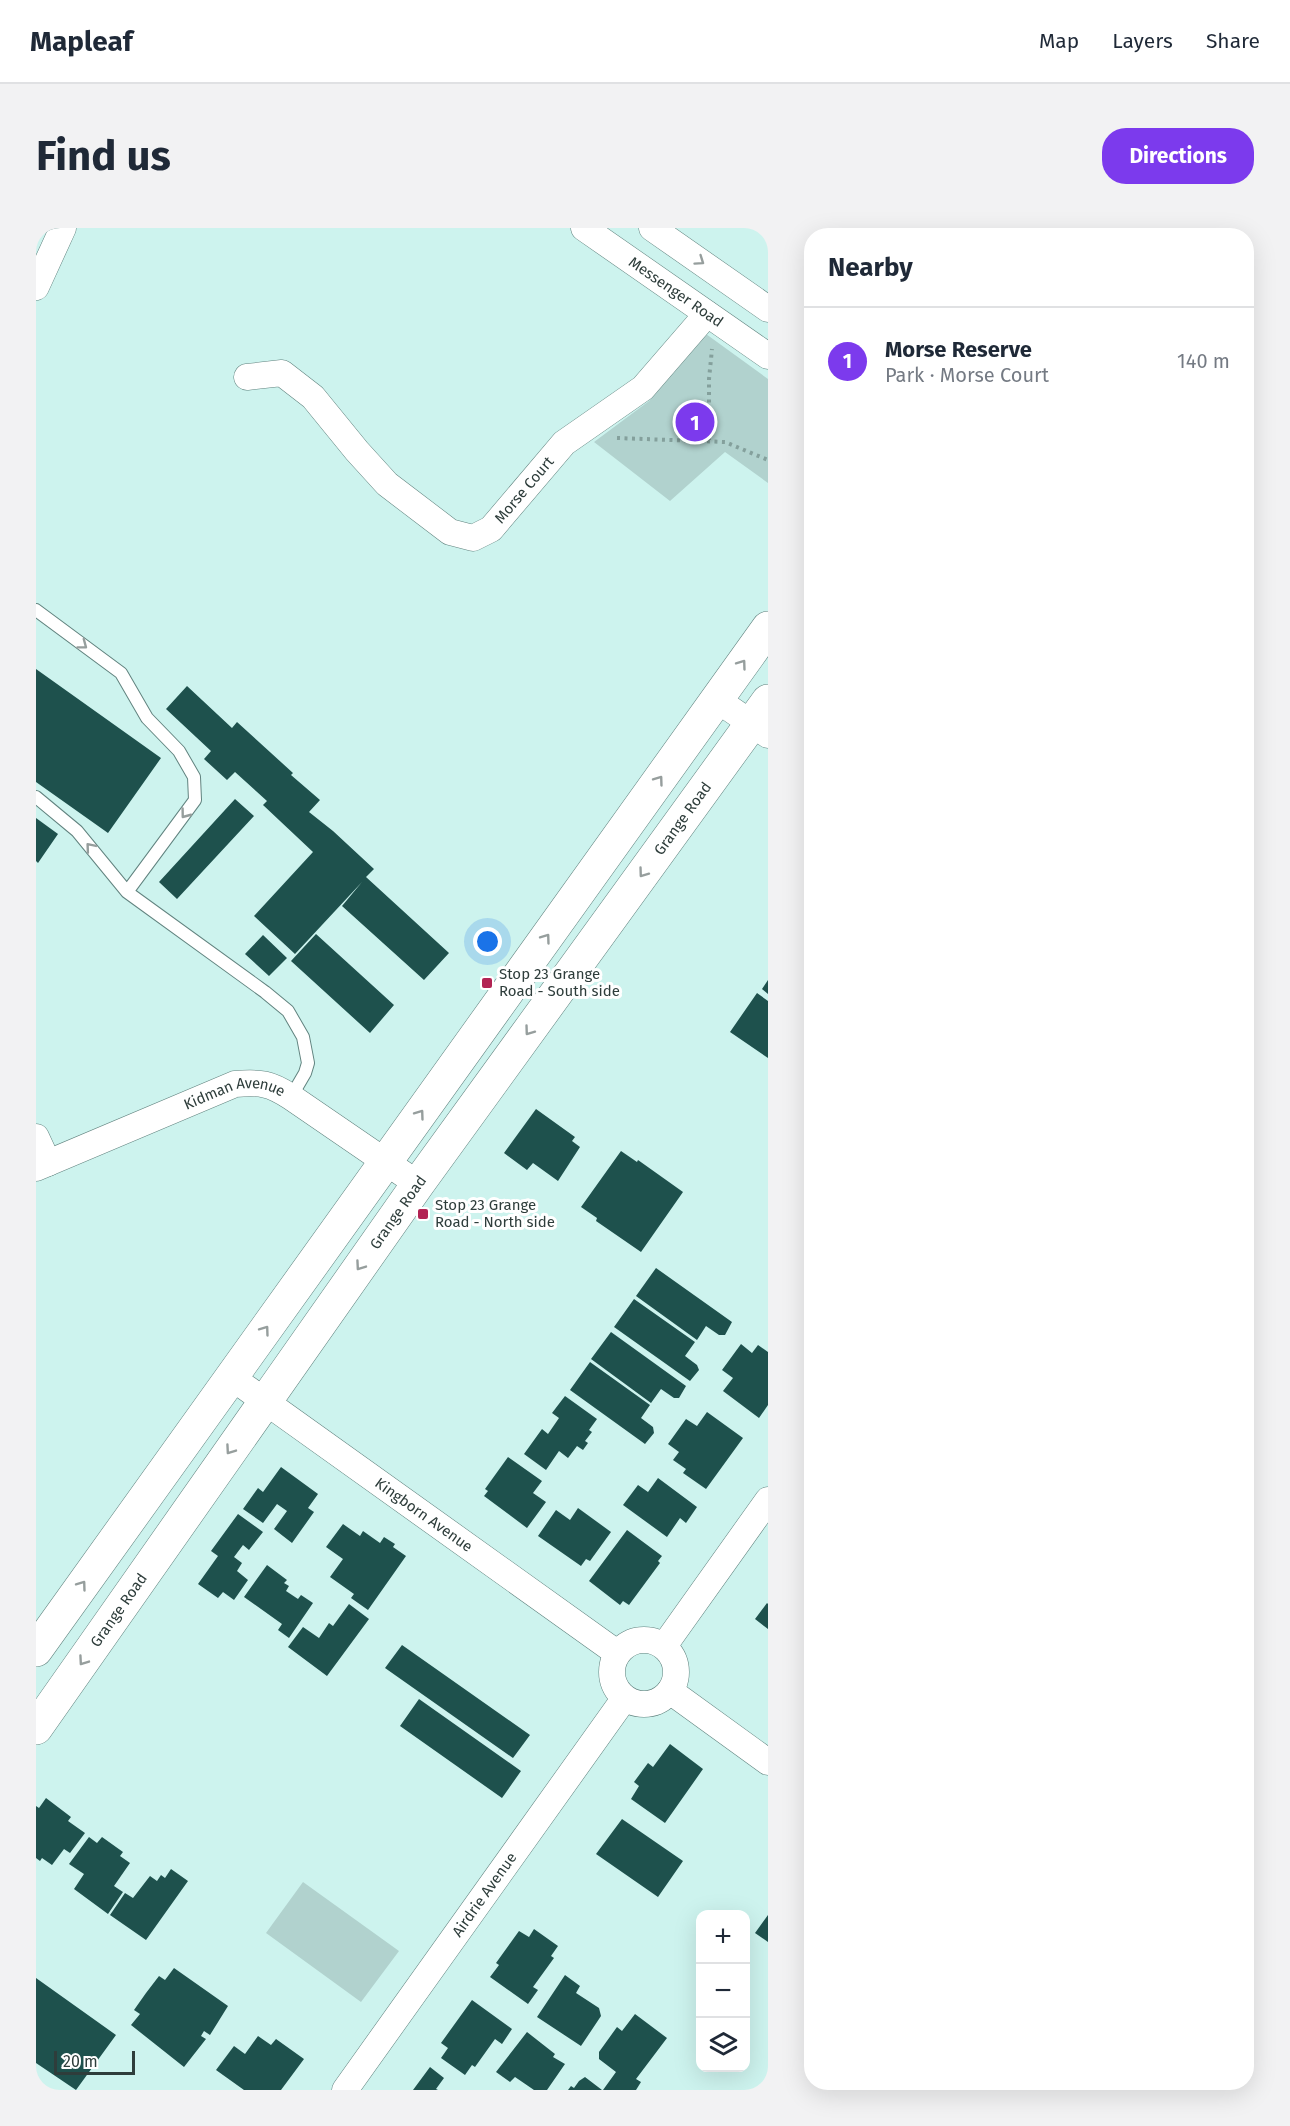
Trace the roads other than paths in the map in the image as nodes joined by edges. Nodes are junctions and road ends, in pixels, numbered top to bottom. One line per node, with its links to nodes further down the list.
1 (63, 228): 4 (street)
2 (584, 228): 6 (street, Messenger Road)
3 (652, 228): 5 (street, one-way to 5)
4 (36, 287)
5 (768, 309)
6 (707, 314): 7 (street, Messenger Road); 8 (street, Morse Court)
7 (768, 357)
8 (247, 377)
9 (36, 610): 14 (lane, one-way to 14)
10 (768, 628): 11 (main road, one-way to 10)
11 (716, 699): 12 (street); 17 (main road, one-way to 11)
12 (763, 720): 19 (main road, Grange Road, one-way to 19)
13 (36, 797): 14 (lane, one-way to 13)
14 (127, 891): 15 (lane)
15 (291, 1097): 17 (street, Kidman Avenue); 18 (street, Kidman Avenue)
16 (36, 1137): 18 (street)
17 (386, 1162): 19 (street, Kidman Avenue); 20 (main road, one-way to 17)
18 (42, 1166)
19 (418, 1184): 21 (main road, Grange Road, one-way to 21)
20 (231, 1377): 21 (street, Kingborn Avenue); 24 (main road, one-way to 20)
21 (264, 1402): 25 (street, Kingborn Avenue); 28 (main road, Grange Road, one-way to 28)
22 (768, 1500): 23 (street)
23 (664, 1646): 25 (street); 26 (street)
24 (36, 1650)
25 (617, 1653): 27 (street)
26 (670, 1691): 27 (street); 29 (street)
27 (624, 1699): 30 (street, Airdrie Avenue)
28 (36, 1728)
29 (768, 1762)
30 (345, 2090)

